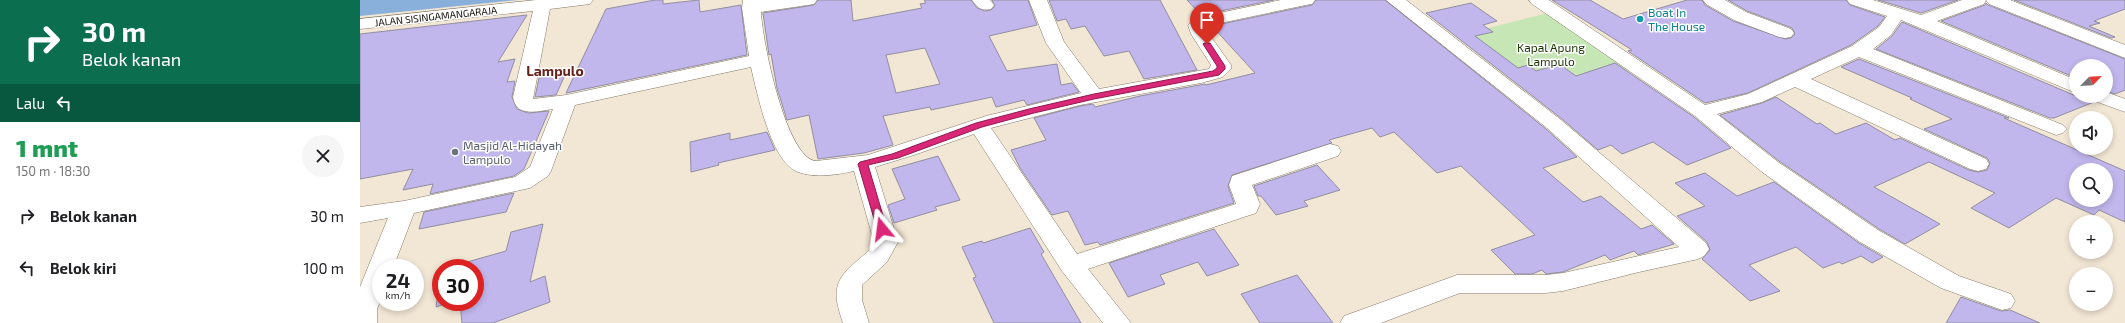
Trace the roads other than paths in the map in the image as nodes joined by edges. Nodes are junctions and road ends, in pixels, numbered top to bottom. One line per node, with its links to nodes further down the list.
1 (584, 0): 13 (street, JALAN SISINGAMANGARAJA)
2 (808, 0): 12 (street)
3 (1038, 0): 24 (street)
4 (1223, 0): 14 (street)
5 (1306, 0): 14 (street)
6 (1395, 0): 41 (street)
7 (1538, 0): 28 (street)
8 (1712, 0): 18 (street)
9 (1978, 0): 16 (street)
10 (1995, 0): 20 (street)
11 (1865, 1): 15 (street)
12 (751, 4): 21 (street)
13 (542, 6): 17 (street, JALAN SISINGAMANGARAJA); 25 (street)
14 (1237, 14): 24 (street)
15 (1897, 14): 16 (street); 19 (street)
16 (1921, 21): 23 (street)
17 (360, 24)
18 (1785, 34)
19 (1859, 50): 22 (street); 30 (street)
20 (2125, 52)
21 (759, 60): 25 (street); 32 (street)
22 (1797, 80): 28 (street); 33 (street)
23 (2069, 84)
24 (1094, 96): 29 (street)
25 (566, 101): 34 (street)
26 (2113, 101): 27 (street)
27 (2125, 106)
28 (1702, 112): 37 (street)
29 (979, 125): 32 (street); 36 (street)
30 (2056, 128)
31 (1330, 151): 36 (street)
32 (863, 164): 39 (street)
33 (1978, 164)
34 (404, 208): 35 (street); 38 (street)
35 (360, 215)
36 (1071, 265): 40 (street)
37 (2002, 301)
38 (363, 314)
39 (856, 323)
40 (1118, 323)
41 (1353, 323)

